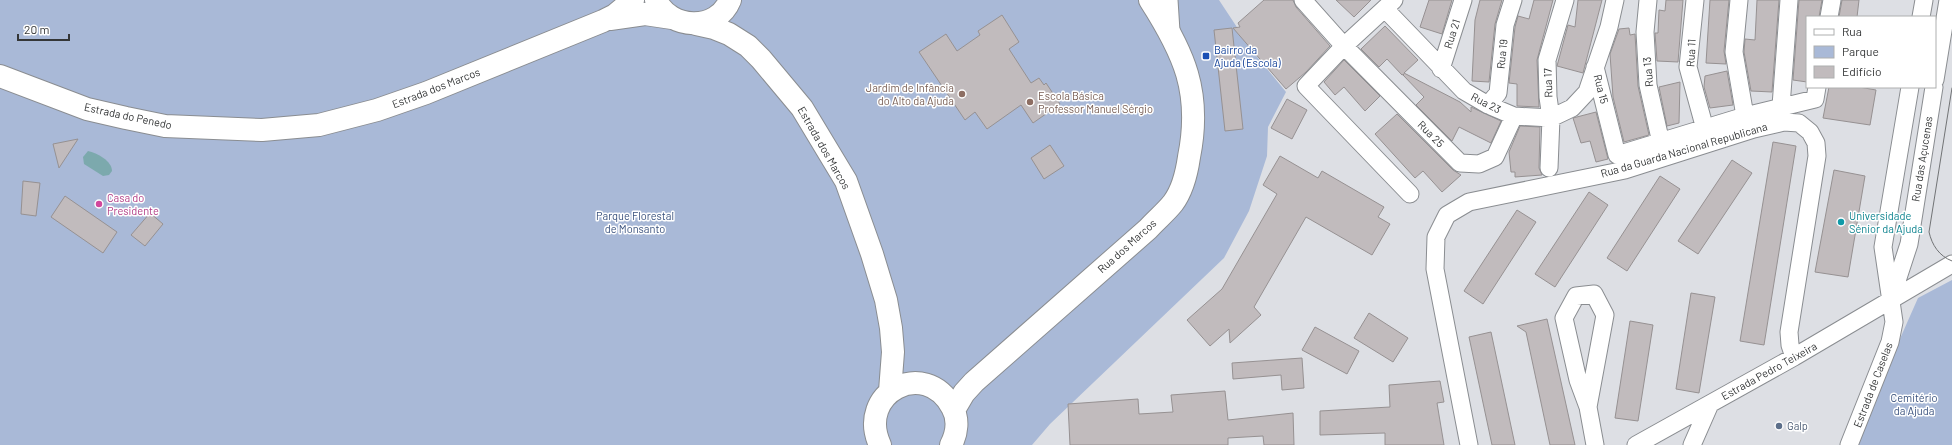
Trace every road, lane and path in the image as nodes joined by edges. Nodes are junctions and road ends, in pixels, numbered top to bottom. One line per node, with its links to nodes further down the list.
1 (633, 0): 22 (street, Estrada dos Marcos)
2 (656, 0): 21 (street)
3 (730, 0): 23 (street)
4 (1150, 0): 24 (street, Rua dos Marcos)
5 (1168, 0): 24 (street, Rua dos Marcos)
6 (1303, 0): 25 (street, Rua 25)
7 (1463, 0): 27 (street, Rua 21)
8 (1513, 0): 33 (street, Rua 19)
9 (1565, 0): 37 (street, Rua 17)
10 (1615, 0): 26 (street, Rua 15)
11 (1648, 0): 40 (street, Rua 13)
12 (1695, 0): 38 (street, Rua 11)
13 (1739, 0): 36 (street)
14 (1789, 0): 34 (street)
15 (1832, 0): 19 (street)
16 (1924, 0): 20 (street)
17 (1948, 0): 28 (street)
18 (1390, 5): 25 (street); 27 (street, Rua 23)
19 (1829, 16)
20 (1921, 16)
21 (672, 18): 22 (street, Estrada dos Marcos); 23 (street, Estrada dos Marcos)
22 (603, 21): 39 (street, Estrada dos Marcos)
23 (696, 24): 46 (street, Estrada dos Marcos)
24 (1171, 33): 49 (street, Rua dos Marcos)
25 (1344, 46): 35 (street, Rua 25); 42 (street)
26 (1595, 67): 37 (street, Rua 23); 40 (street, Rua 15)
27 (1441, 69): 33 (street, Rua 23)
28 (1936, 74)
29 (0, 76): 39 (street, Estrada do Penedo)
30 (1910, 88): 44 (street)
31 (1934, 88): 44 (street, Rua das Açucenas)
32 (1816, 93): 34 (street)
33 (1488, 105): 35 (street, Rua 23)
34 (1781, 106): 36 (street)
35 (1514, 116): 37 (street, Rua 23)
36 (1745, 116): 38 (street)
37 (1551, 118): 41 (street, Rua 17)
38 (1705, 129): 40 (street)
39 (262, 130)
40 (1661, 143)
41 (1549, 168)
42 (1410, 194)
43 (1952, 264): 44 (street, Estrada Pedro Teixeira)
44 (1890, 300): 45 (street, Estrada Pedro Teixeira); 56 (street, Estrada de Caselas)
45 (1794, 357): 47 (street, Estrada Pedro Teixeira); 53 (street, Rua da Guarda Nacional Republicana)
46 (890, 391): 49 (street); 50 (street)
47 (1710, 404): 52 (street, Estrada Pedro Teixeira); 55 (street)
48 (1588, 407): 48 (street); 54 (street)
49 (954, 410): 51 (street)
50 (877, 442)
51 (955, 442)
52 (1644, 443)
53 (1469, 445)
54 (1595, 445)
55 (1692, 445)
56 (1850, 445)

